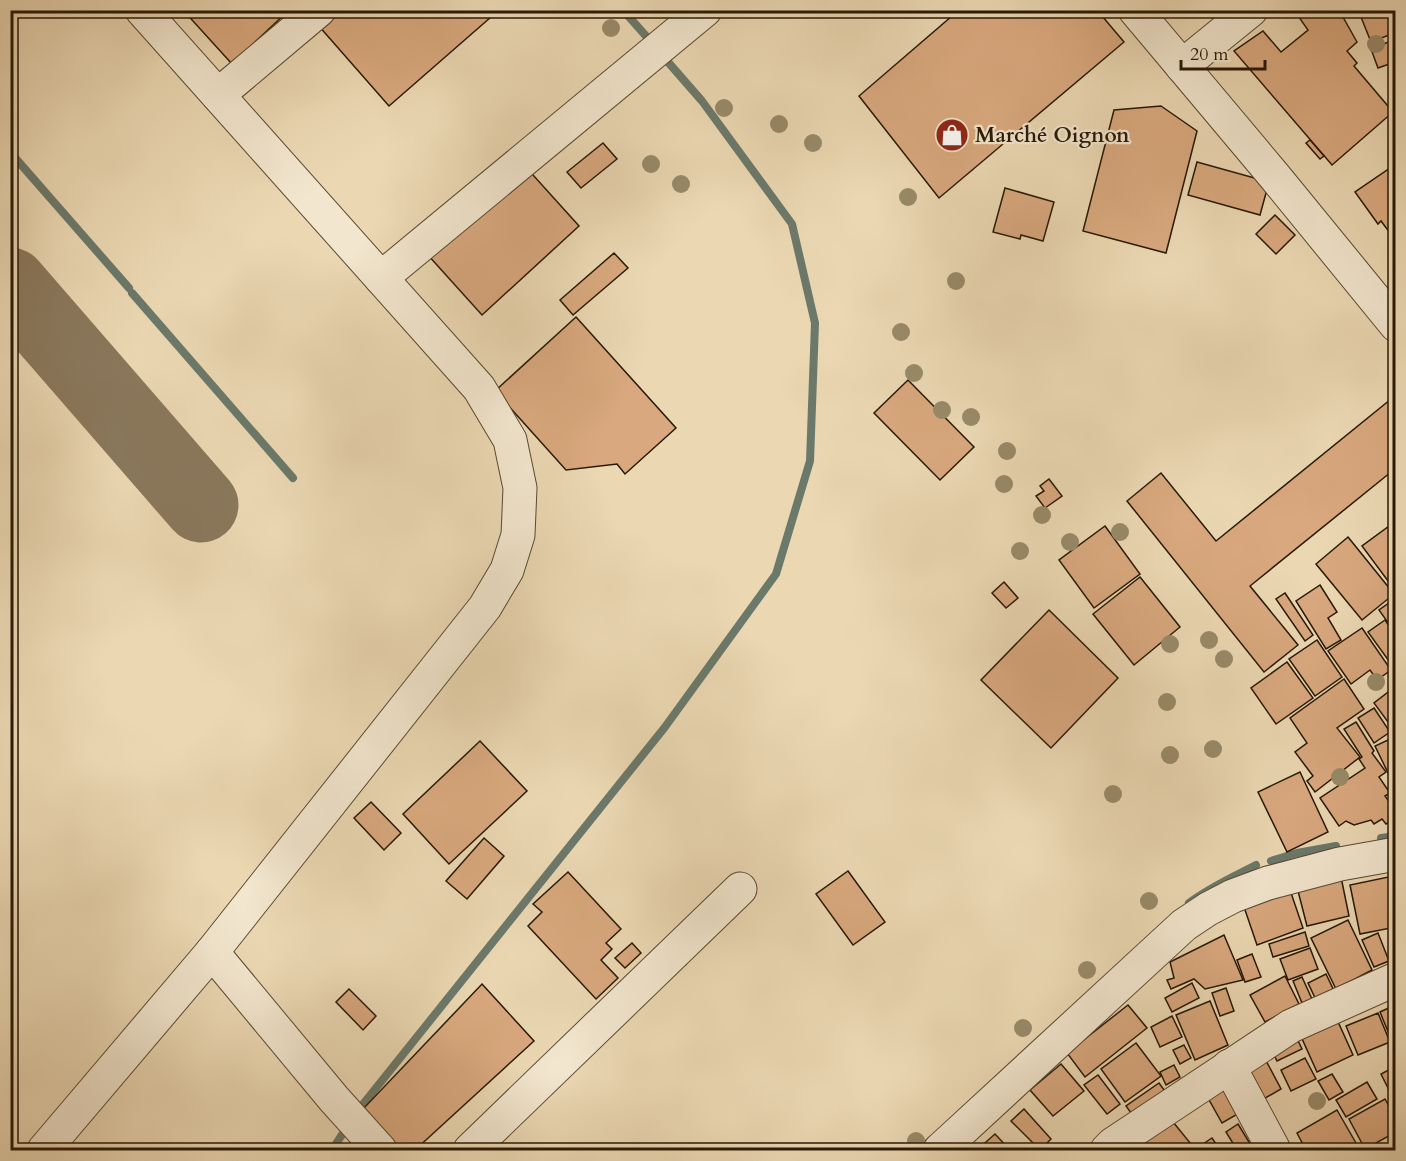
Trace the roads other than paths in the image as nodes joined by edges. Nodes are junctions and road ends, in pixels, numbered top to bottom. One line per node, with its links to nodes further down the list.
1 (142, 10): 7 (street)
2 (319, 10): 7 (street)
3 (705, 10): 8 (street)
4 (1135, 10): 6 (street)
5 (1251, 10): 6 (street)
6 (1182, 66): 9 (street)
7 (218, 96): 8 (street)
8 (381, 278): 12 (street)
9 (1395, 325)
10 (1395, 854): 18 (street)
11 (740, 889): 17 (street)
12 (212, 952): 15 (street); 16 (street)
13 (1395, 979): 14 (street)
14 (1229, 1066): 19 (street); 20 (street)
15 (377, 1147)
16 (44, 1150)
17 (470, 1150)
18 (940, 1150)
19 (1107, 1150)
20 (1274, 1150)

